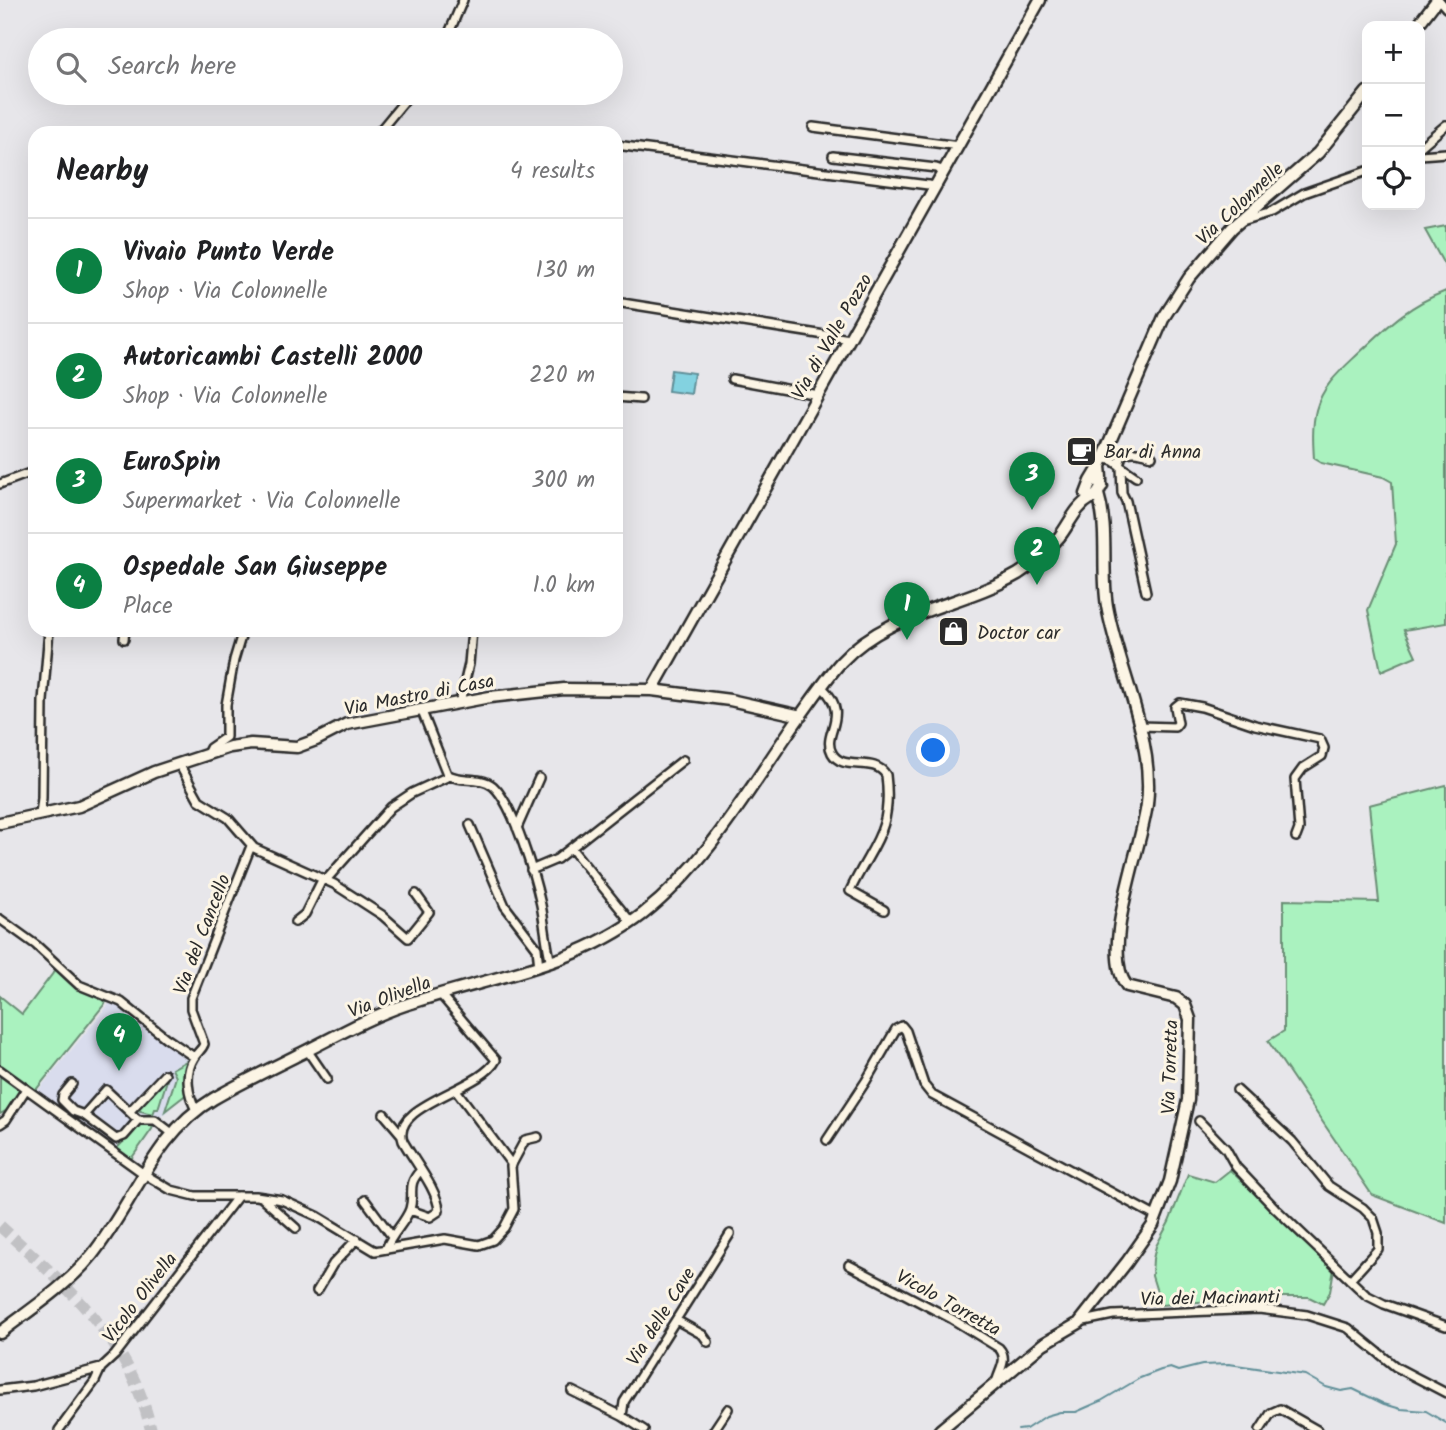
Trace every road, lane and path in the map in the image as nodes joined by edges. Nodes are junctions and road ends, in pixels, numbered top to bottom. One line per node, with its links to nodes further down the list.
1 (463, 0): 6 (street)
2 (1040, 0): 14 (street, Via di Valle Pozzo)
3 (1438, 0): 4 (street); 5 (street)
4 (1446, 8)
5 (1421, 21)
6 (451, 28)
7 (1362, 98): 21 (street, Via Colonnelle)
8 (401, 105): 10 (street)
9 (1446, 125): 12 (street)
10 (384, 126)
11 (813, 127): 14 (street)
12 (1425, 143)
13 (623, 146): 20 (street)
14 (959, 146): 18 (street, Via di Valle Pozzo)
15 (1446, 153): 16 (street)
16 (1425, 155)
17 (833, 156): 18 (street)
18 (944, 171): 20 (street, Via di Valle Pozzo)
19 (1362, 173): 21 (street)
20 (936, 186): 23 (street, Via di Valle Pozzo)
21 (1238, 222): 29 (street, Via Colonnelle)
22 (623, 303): 23 (street)
23 (850, 339): 25 (street, Via di Valle Pozzo)
24 (732, 379): 25 (street)
25 (818, 395): 40 (street, Via di Valle Pozzo)
26 (623, 398): 27 (street)
27 (641, 399)
28 (1152, 456): 30 (street)
29 (1102, 462): 30 (street); 34 (street, Via Colonnelle); 34 (street, Via Colonnelle)
30 (1120, 466): 32 (street); 35 (street)
31 (28, 474): 33 (street)
32 (1136, 477)
33 (0, 484)
34 (1092, 495): 39 (street, Via Colonnelle); 44 (street, Via Torretta)
35 (1146, 592)
36 (48, 637): 50 (street)
37 (241, 637): 45 (street)
38 (471, 637): 41 (street)
39 (822, 687): 43 (street, Via Colonnelle); 60 (street)
40 (652, 690): 41 (street, Via Mastro di Casa); 43 (street, Via Mastro di Casa)
41 (460, 702): 42 (street, Via Mastro di Casa)
42 (421, 709): 45 (street, Via Mastro di Casa); 48 (street)
43 (801, 716): 63 (street, Via Olivella)
44 (1139, 726): 54 (street); 96 (street, Via Torretta)
45 (207, 755): 47 (street, Via Mastro di Casa)
46 (683, 760): 56 (street)
47 (179, 764): 50 (street, Via Mastro di Casa); 55 (street)
48 (449, 776): 53 (street); 58 (street)
49 (539, 778): 53 (street)
50 (40, 815): 51 (street, Via Mastro di Casa)
51 (0, 823)
52 (470, 825): 65 (street)
53 (517, 828): 57 (street)
54 (1296, 837)
55 (251, 846): 58 (street); 68 (street, Via del Cancello)
56 (571, 848): 57 (street); 63 (street)
57 (531, 870): 64 (street)
58 (324, 879): 59 (street); 62 (street)
59 (416, 894)
60 (884, 910)
61 (0, 919): 68 (street)
62 (295, 922)
63 (631, 922): 64 (street, Via Olivella)
64 (551, 963): 65 (street, Via Olivella)
65 (539, 967): 66 (street, Via Olivella)
66 (441, 995): 67 (street, Via Olivella); 74 (street)
67 (307, 1051): 71 (street); 77 (street, Via Olivella)
68 (194, 1057): 77 (street, Via del Cancello)
69 (0, 1070): 73 (street)
70 (164, 1074): 78 (street)
71 (327, 1079)
72 (72, 1084): 80 (street)
73 (26, 1089): 76 (street); 91 (street)
74 (456, 1090): 86 (street); 89 (street)
75 (1237, 1090): 103 (street)
76 (12, 1110): 81 (street); 84 (street)
77 (196, 1110): 85 (street, Via Olivella)
78 (130, 1111): 80 (street); 82 (street)
79 (384, 1114): 86 (street)
80 (84, 1115): 82 (street)
81 (0, 1116)
82 (138, 1120): 85 (street)
83 (1199, 1121): 103 (street)
84 (0, 1124)
85 (172, 1132): 91 (street, Via Olivella)
86 (401, 1134): 90 (street)
87 (538, 1137): 89 (street)
88 (827, 1140): 96 (street)
89 (512, 1165): 101 (street)
90 (420, 1171): 95 (street); 95 (street)
91 (144, 1174): 92 (street); 108 (street, Via Olivella)
92 (238, 1196): 93 (street); 110 (street, Vicolo Olivella)
93 (261, 1196): 97 (street); 100 (street)
94 (365, 1200): 99 (street)
95 (410, 1210): 99 (street)
96 (1157, 1217): 106 (street, Via Torretta)
97 (296, 1228)
98 (730, 1234): 105 (street, Via delle Cave)
99 (391, 1235): 101 (street)
100 (357, 1239): 101 (street); 104 (street)
101 (386, 1249)
102 (849, 1265): 111 (street, Vicolo Torretta)
103 (1350, 1280): 107 (street)
104 (317, 1291)
105 (676, 1320): 109 (street); 116 (street, Via delle Cave)
106 (1079, 1323): 111 (street, Via Torretta); 114 (street, Via dei Macinanti)
107 (1446, 1326)
108 (0, 1333)
109 (708, 1342)
110 (100, 1368): 112 (street, Vicolo Olivella); 117 (street)
111 (996, 1383): 120 (street, Via Torretta)
112 (0, 1390)
113 (572, 1391): 116 (street)
114 (1446, 1393)
115 (728, 1409): 119 (street)
116 (622, 1416): 118 (street)
117 (59, 1430)
118 (644, 1430)
119 (714, 1430)
120 (940, 1430)
121 (1260, 1430): 122 (street)
122 (1317, 1430)

